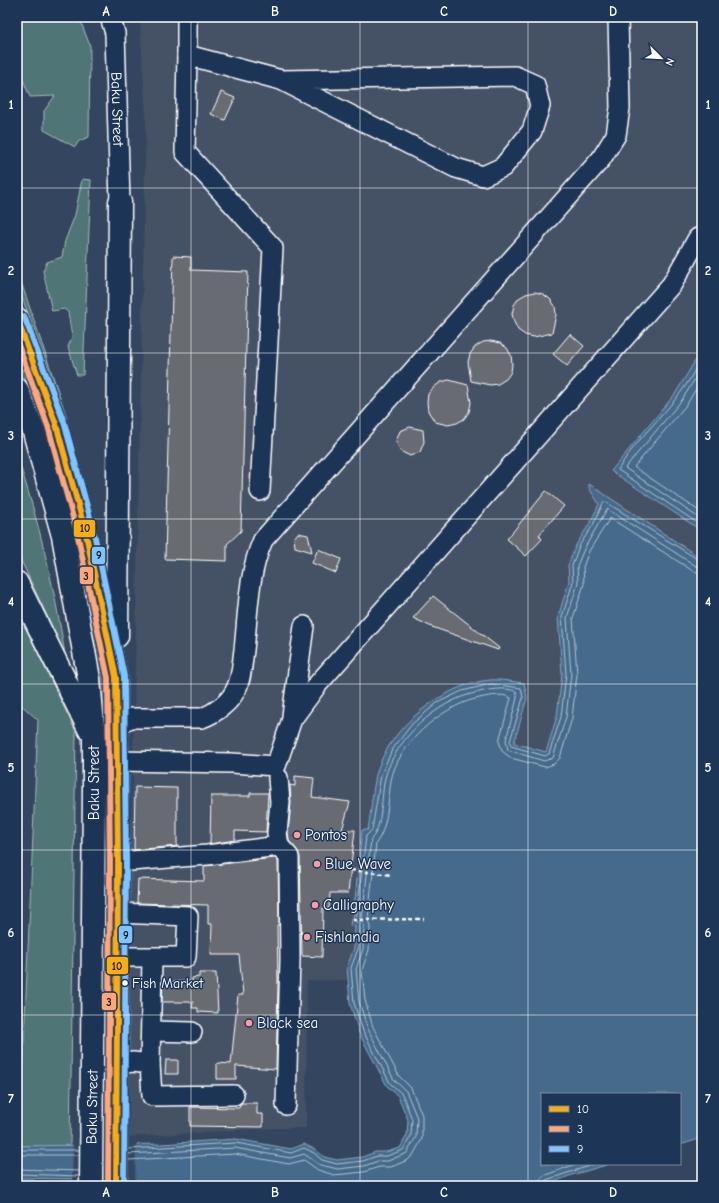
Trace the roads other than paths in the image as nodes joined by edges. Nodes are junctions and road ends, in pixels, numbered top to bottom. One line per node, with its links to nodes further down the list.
1 (110, 17): 6 (street, Baku Street)
2 (187, 17): 4 (street)
3 (618, 17): 15 (street)
4 (187, 55): 5 (street); 10 (street)
5 (281, 80): 5 (street)
6 (120, 202): 13 (main road)
7 (702, 237): 14 (street)
8 (17, 319): 13 (main road, Baku Street)
9 (17, 389): 16 (main road, Baku Street)
10 (260, 491)
11 (17, 583): 16 (main road)
12 (304, 626): 14 (street)
13 (116, 677): 15 (main road, Baku Street)
14 (292, 719): 17 (street)
15 (117, 724): 17 (main road, Baku Street)
16 (94, 737): 30 (main road, Baku Street)
17 (117, 761): 20 (main road, Baku Street)
18 (278, 778): 19 (street)
19 (279, 846): 20 (street); 29 (street)
20 (118, 862): 21 (main road, Baku Street)
21 (118, 913): 22 (main road, Baku Street); 23 (street)
22 (117, 957): 23 (street); 26 (main road, Baku Street)
23 (152, 957): 24 (street)
24 (151, 1031): 25 (street); 27 (street)
25 (192, 1032)
26 (117, 1064): 27 (street); 31 (main road, Baku Street)
27 (150, 1064): 28 (street)
28 (234, 1095)
29 (286, 1105)
30 (91, 1186)
31 (116, 1186)

